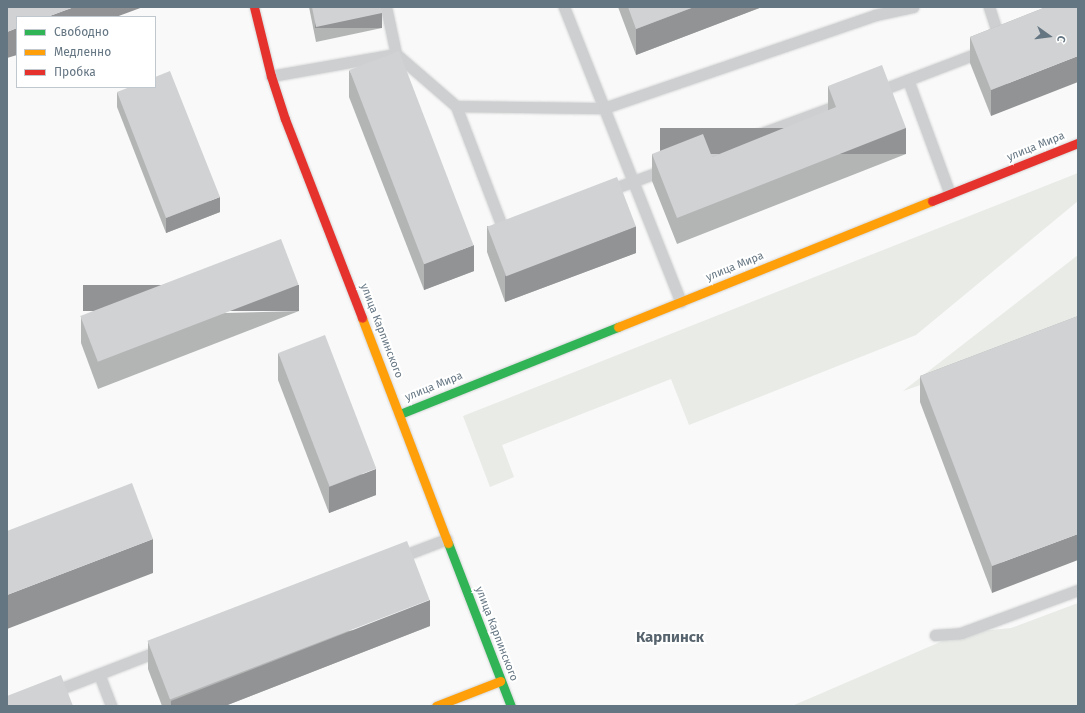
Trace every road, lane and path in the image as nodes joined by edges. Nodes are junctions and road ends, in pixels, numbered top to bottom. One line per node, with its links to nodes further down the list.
1 (254, 7): 9 (main road, улица Карпинского)
2 (386, 7): 8 (lane)
3 (564, 7): 14 (lane)
4 (913, 7): 14 (lane)
5 (990, 7): 7 (lane)
6 (1015, 38): 7 (lane)
7 (1001, 44): 10 (lane)
8 (396, 54): 9 (lane); 13 (lane)
9 (271, 76): 21 (main road, улица Карпинского)
10 (908, 80): 11 (lane); 18 (lane)
11 (864, 96)
12 (849, 102): 16 (lane)
13 (456, 106): 14 (lane); 19 (lane)
14 (604, 108): 16 (lane)
15 (1078, 143): 18 (main road, улица Мира)
16 (633, 181): 17 (lane); 20 (lane)
17 (597, 194)
18 (950, 194): 20 (main road, улица Мира)
19 (517, 224)
20 (681, 302): 21 (main road, улица Мира)
21 (400, 414): 22 (main road, улица Карпинского)
22 (447, 539): 23 (lane); 28 (main road, улица Карпинского)
23 (384, 564)
24 (1078, 590): 25 (lane)
25 (935, 635)
26 (172, 646): 27 (lane)
27 (99, 674): 29 (lane); 30 (lane)
28 (500, 681): 31 (main road); 32 (main road, улица Карпинского)
29 (44, 695)
30 (111, 706)
31 (436, 706)
32 (511, 706)

